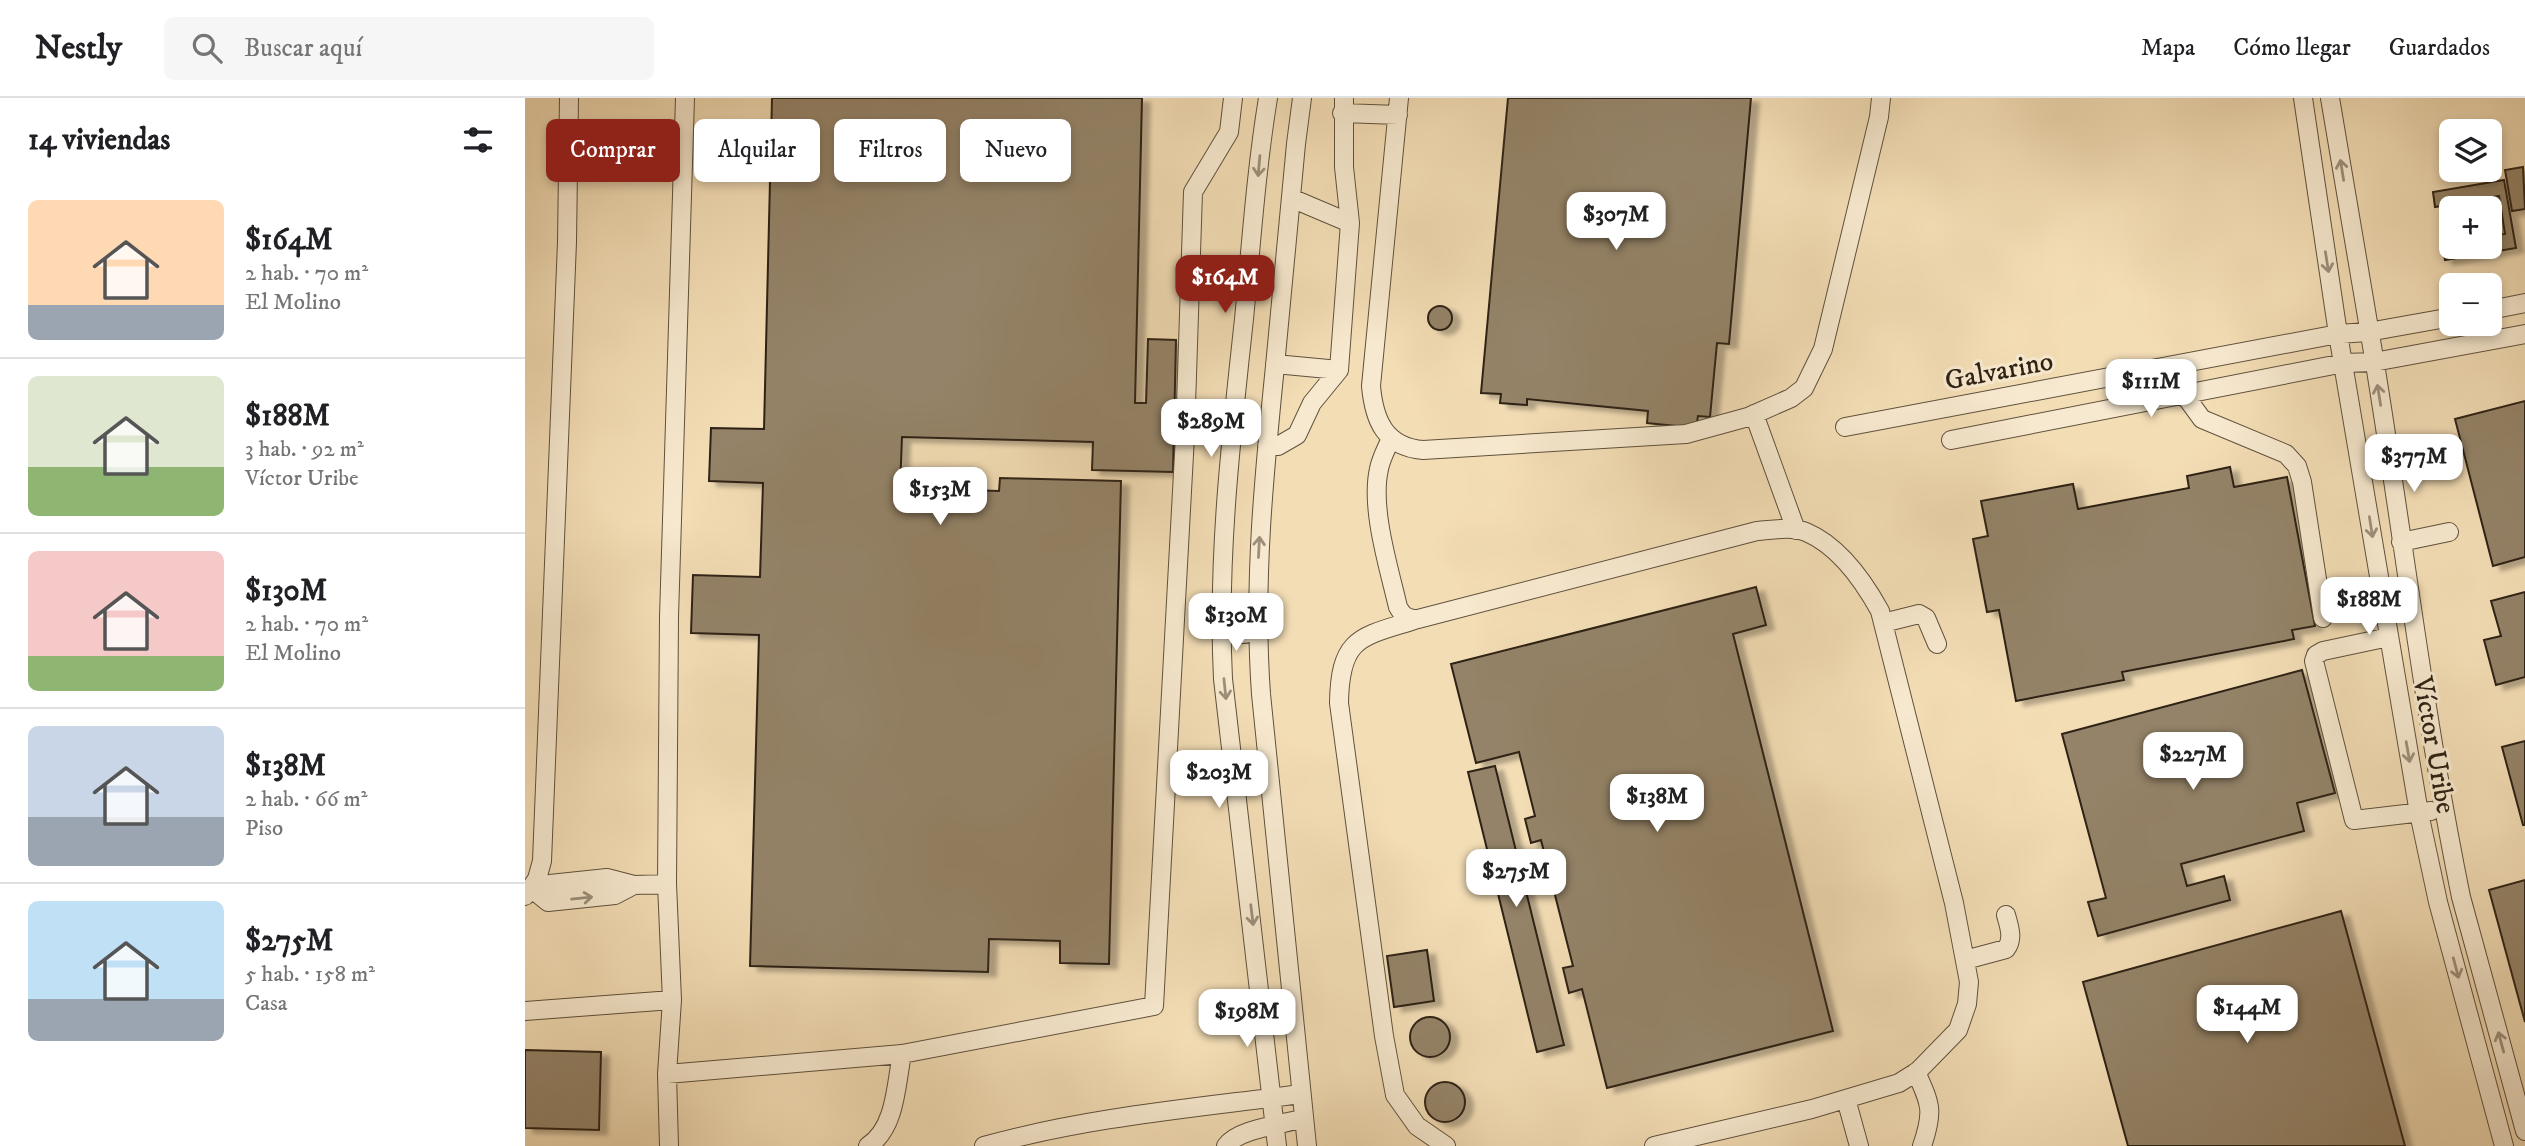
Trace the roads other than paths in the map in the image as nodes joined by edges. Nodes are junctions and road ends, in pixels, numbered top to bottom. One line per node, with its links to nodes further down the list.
1 (569, 98): 46 (street)
2 (685, 98): 45 (street)
3 (1233, 98): 51 (street)
4 (1268, 98): 13 (street, one-way to 13)
5 (1302, 98): 11 (street)
6 (1881, 98): 27 (street)
7 (2302, 98): 19 (street, Víctor Uribe, one-way to 19)
8 (2330, 98): 18 (street, Víctor Uribe, one-way to 8)
9 (1343, 105): 10 (street); 12 (street)
10 (1399, 106): 30 (street)
11 (1290, 198): 12 (street); 14 (street)
12 (1350, 223): 24 (street)
13 (1254, 224): 14 (street); 38 (street)
14 (1287, 228): 23 (street)
15 (2525, 303): 16 (street)
16 (2502, 308)
17 (2439, 319): 18 (street, Galvarino)
18 (2368, 332): 19 (street, Galvarino); 21 (street, Víctor Uribe)
19 (2338, 334): 22 (street, Víctor Uribe); 25 (street, Galvarino)
20 (2525, 334): 21 (street, Galvarino)
21 (2374, 362): 22 (street, Galvarino); 35 (street, Víctor Uribe, one-way to 21)
22 (2344, 363): 26 (street, Galvarino); 41 (street, Víctor Uribe, one-way to 41)
23 (1275, 364): 24 (street); 32 (street)
24 (1339, 370): 32 (street)
25 (2032, 392): 28 (street); 29 (street, Galvarino)
26 (2183, 393): 28 (street, Galvarino); 36 (street)
27 (1754, 414): 30 (street); 33 (street)
28 (2038, 423): 31 (street, Galvarino)
29 (1845, 428)
30 (1391, 438): 37 (street)
31 (1951, 440)
32 (1266, 446): 40 (street, one-way to 32)
33 (1796, 530): 37 (street); 39 (street)
34 (2449, 532): 35 (street)
35 (2401, 542): 43 (street, Víctor Uribe)
36 (2323, 618)
37 (1418, 620): 66 (street)
38 (1221, 621): 40 (street); 55 (street, one-way to 55)
39 (1883, 623): 42 (street); 48 (street)
40 (1257, 628): 54 (street)
41 (2389, 637): 44 (street, Víctor Uribe, one-way to 44); 44 (street)
42 (1937, 644)
43 (2445, 809): 44 (street); 59 (street, Víctor Uribe, one-way to 43)
44 (2419, 813): 70 (street, Víctor Uribe, one-way to 70)
45 (667, 884): 46 (street); 49 (street)
46 (529, 892)
47 (2006, 915): 48 (street)
48 (1965, 960): 52 (street)
49 (672, 1000): 50 (street); 53 (street)
50 (525, 1011)
51 (902, 1054): 53 (street); 61 (street)
52 (1916, 1072): 56 (street); 69 (street)
53 (667, 1074): 60 (street)
54 (1301, 1094): 55 (street); 57 (street)
55 (1272, 1098): 58 (street); 62 (street)
56 (1846, 1099): 67 (street); 68 (street)
57 (1304, 1118): 58 (street); 65 (street)
58 (1275, 1127): 63 (street); 64 (street)
59 (2525, 1131)
60 (669, 1146)
61 (868, 1146)
62 (984, 1146)
63 (1226, 1146)
64 (1277, 1146)
65 (1307, 1146)
66 (1445, 1146)
67 (1654, 1146)
68 (1859, 1146)
69 (1922, 1146)
70 (2504, 1146)

